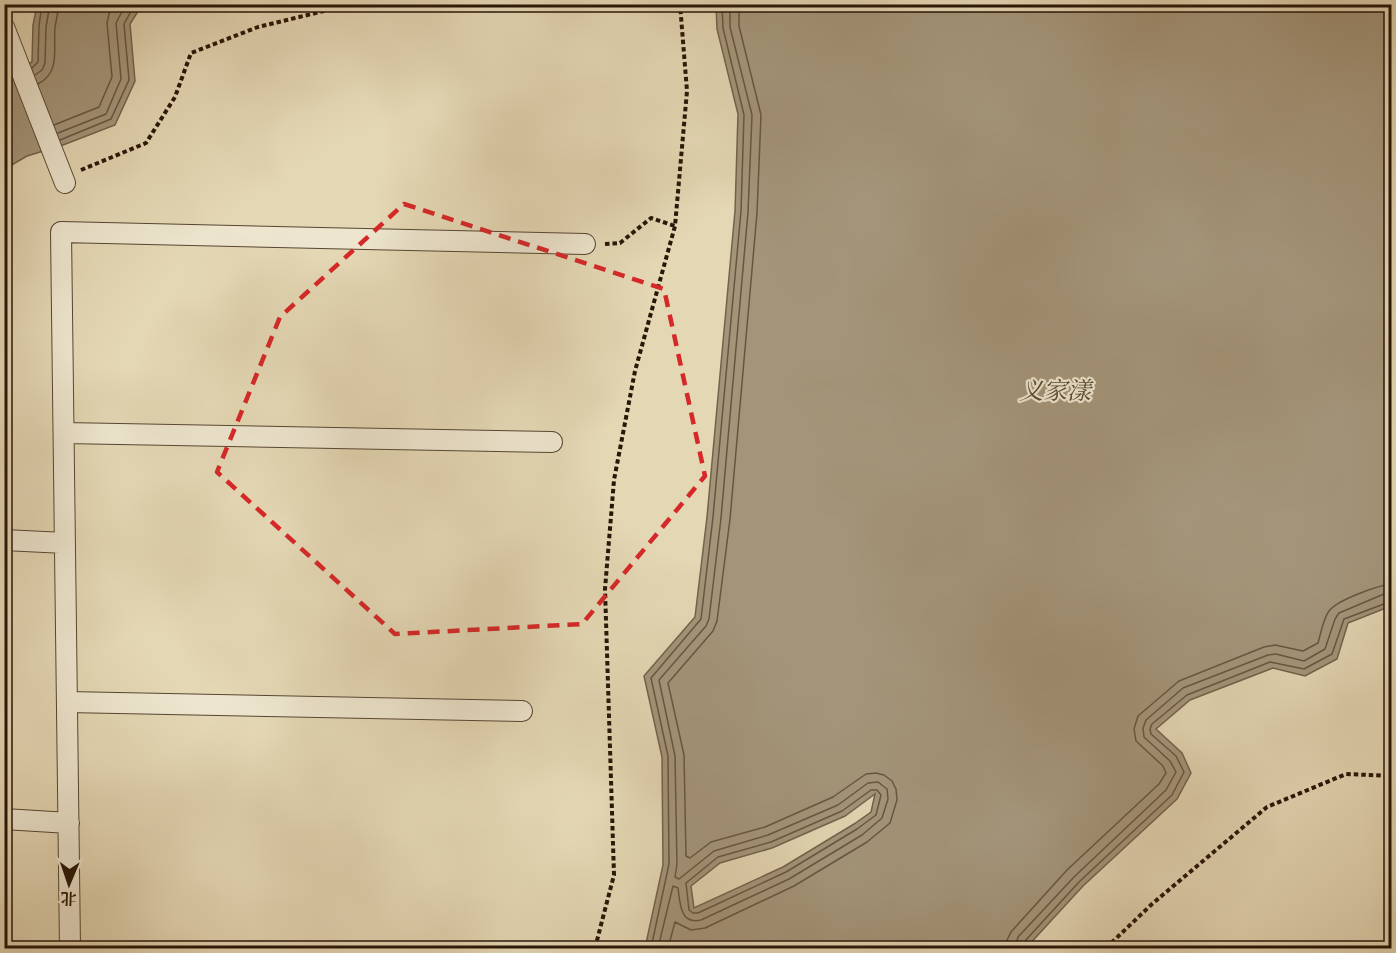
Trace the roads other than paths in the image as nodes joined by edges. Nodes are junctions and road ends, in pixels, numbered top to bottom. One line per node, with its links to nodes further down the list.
1 (4, 27): 2 (street)
2 (64, 183)
3 (585, 244): 4 (street)
4 (64, 433): 5 (street); 7 (street)
5 (552, 442)
6 (4, 540): 7 (street)
7 (66, 543): 8 (street)
8 (67, 702): 9 (street); 11 (street)
9 (522, 711)
10 (4, 819): 11 (street)
11 (69, 823): 12 (street)
12 (70, 948)

